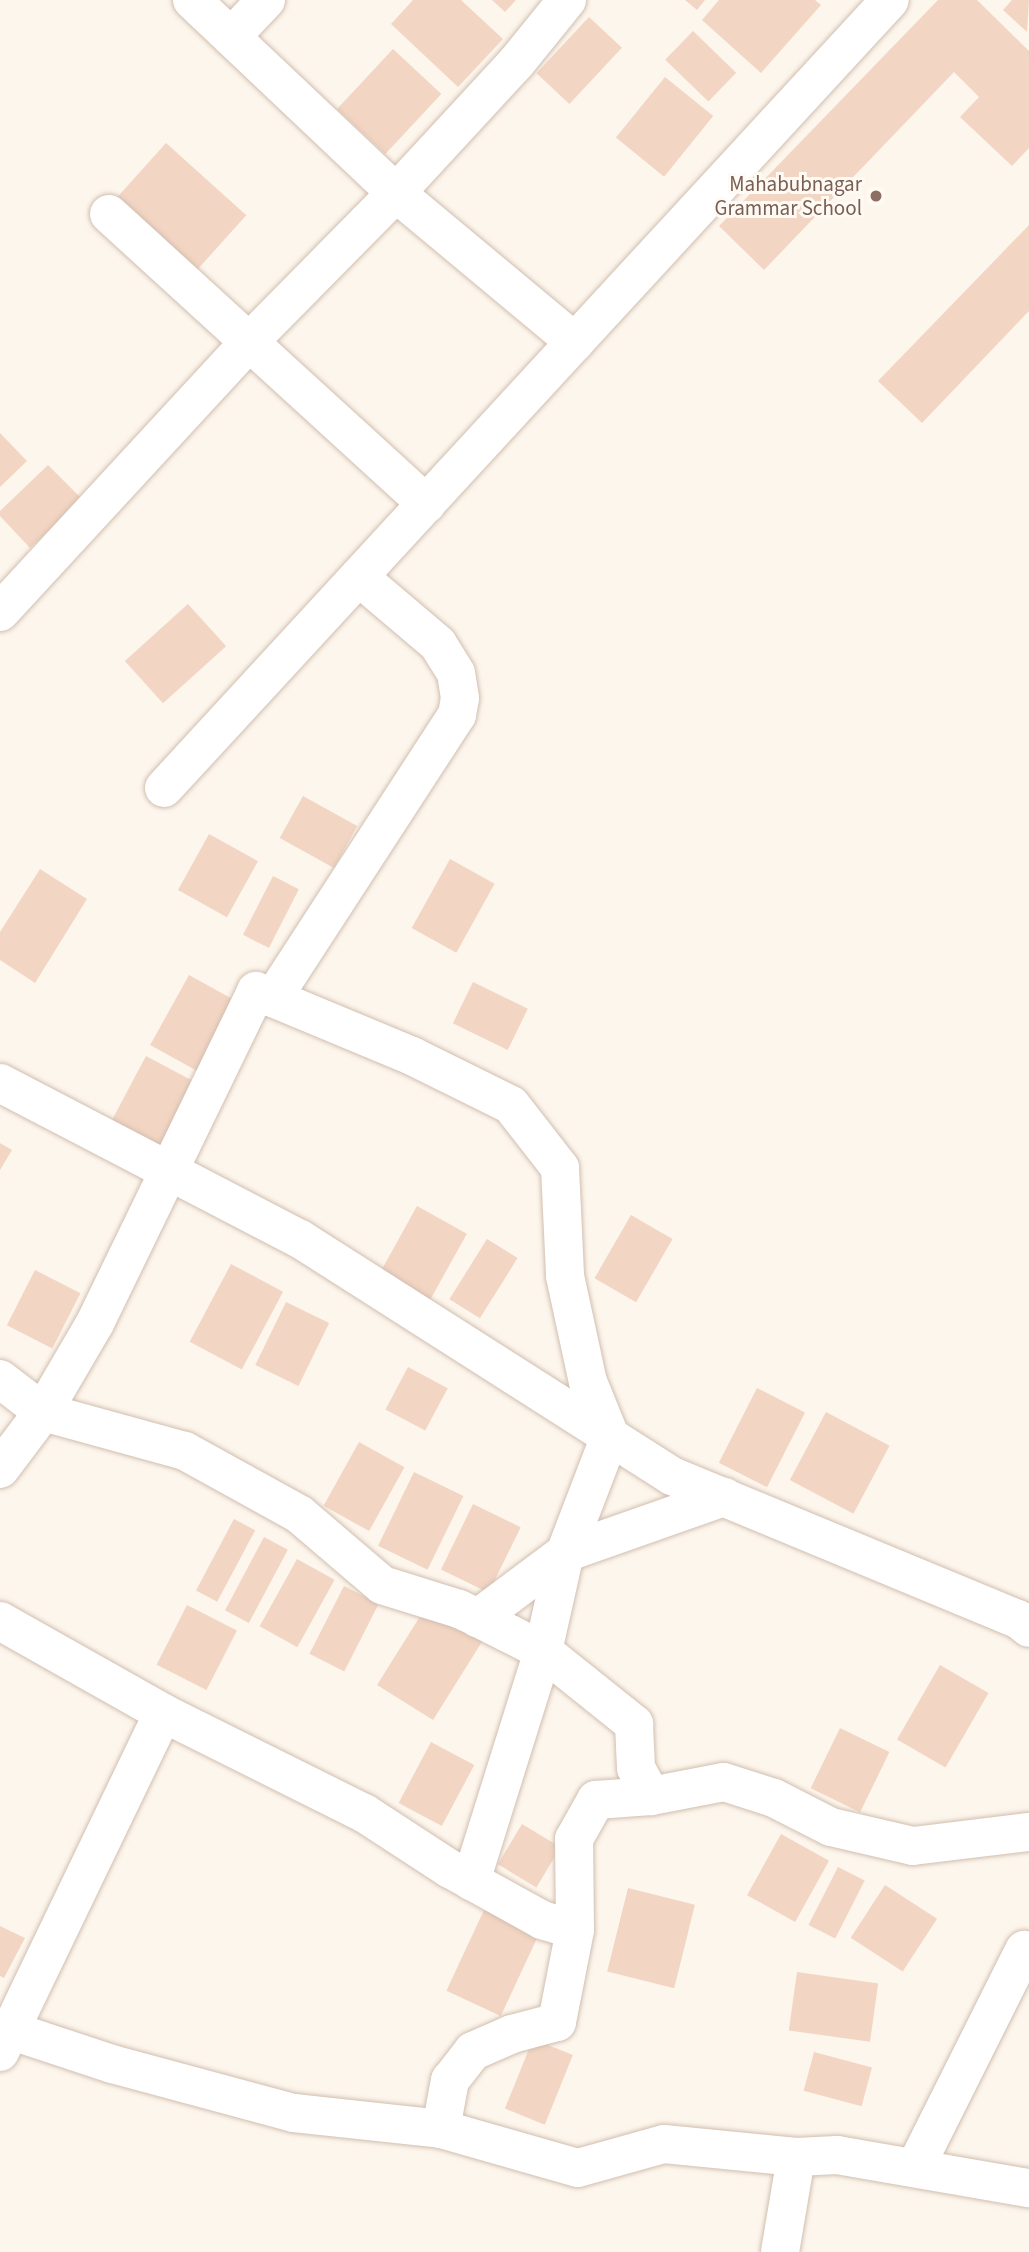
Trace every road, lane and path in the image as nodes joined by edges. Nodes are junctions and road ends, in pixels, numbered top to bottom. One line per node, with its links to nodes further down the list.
1 (192, 0): 5 (street)
2 (266, 0): 5 (street)
3 (567, 0): 6 (street)
4 (890, 0): 9 (street)
5 (231, 37): 6 (street)
6 (396, 193): 8 (street); 9 (street)
7 (108, 214): 8 (street)
8 (249, 342): 10 (street); 12 (street)
9 (575, 342): 10 (street)
10 (427, 503): 11 (street)
11 (359, 577): 13 (street); 14 (street)
12 (0, 612)
13 (164, 788)
14 (273, 998): 16 (street); 19 (street)
15 (0, 1083): 16 (street)
16 (169, 1171): 18 (street); 19 (street)
17 (0, 1379): 18 (street)
18 (43, 1412): 20 (street); 23 (street)
19 (610, 1436): 21 (street); 22 (street)
20 (0, 1469)
21 (724, 1497): 22 (street); 25 (street)
22 (565, 1553): 23 (street); 26 (street)
23 (478, 1618): 26 (street)
24 (0, 1621): 27 (street)
25 (1029, 1628)
26 (543, 1651): 28 (street); 30 (street)
27 (163, 1713): 30 (street); 33 (street)
28 (651, 1796): 29 (street); 31 (street)
29 (1029, 1832)
30 (471, 1881): 31 (street)
31 (575, 1930): 34 (street)
32 (1027, 1944): 36 (street)
33 (3, 2036): 34 (street)
34 (441, 2129): 35 (street)
35 (796, 2157): 36 (street); 38 (street)
36 (915, 2168): 37 (street)
37 (1029, 2188)
38 (780, 2252)

